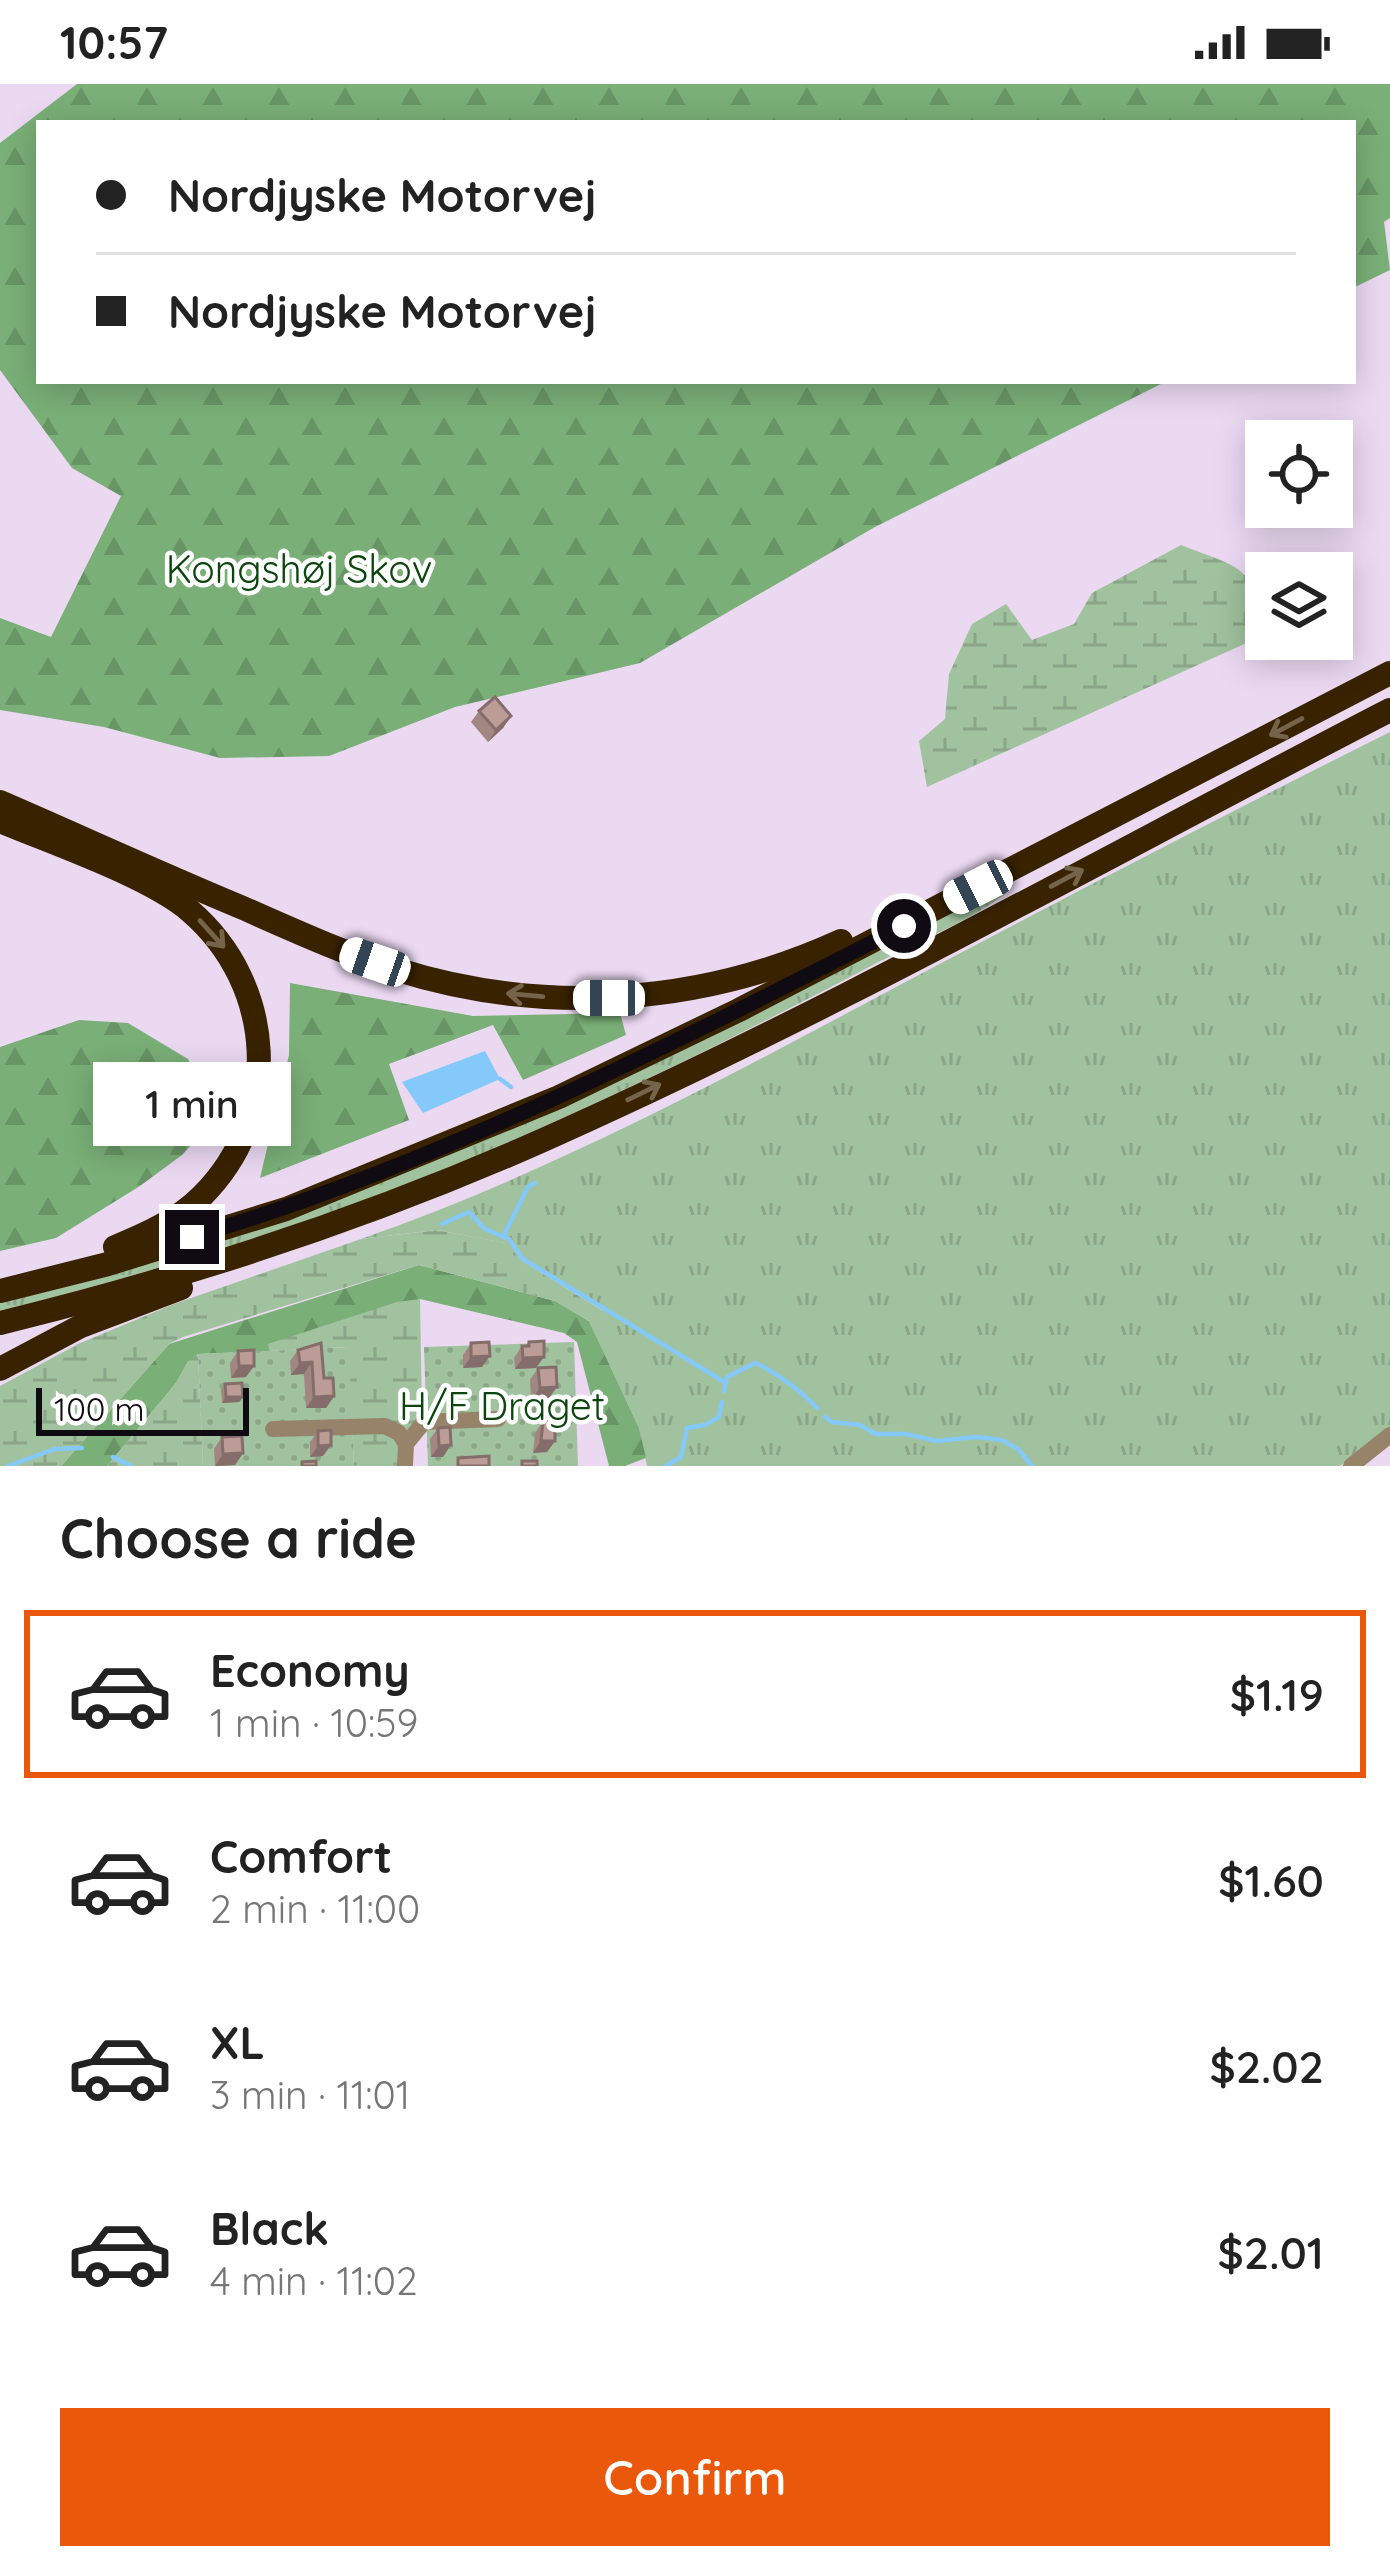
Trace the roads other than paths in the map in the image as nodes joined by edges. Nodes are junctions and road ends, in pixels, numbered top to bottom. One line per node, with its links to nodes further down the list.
1 (1390, 673): 5 (highway, one-way to 5)
2 (1390, 710): 6 (highway, one-way to 2)
3 (0, 802): 5 (highway, one-way to 3)
4 (0, 820): 7 (highway, one-way to 7)
5 (1089, 830): 8 (highway)
6 (538, 1142): 9 (highway); 10 (highway)
7 (0, 1278)
8 (0, 1291)
9 (0, 1323)
10 (0, 1369)
11 (497, 1419): 14 (street)
12 (273, 1429): 14 (street)
13 (1390, 1436): 16 (street)
14 (406, 1444): 15 (street)
15 (405, 1466)
16 (1351, 1466)

